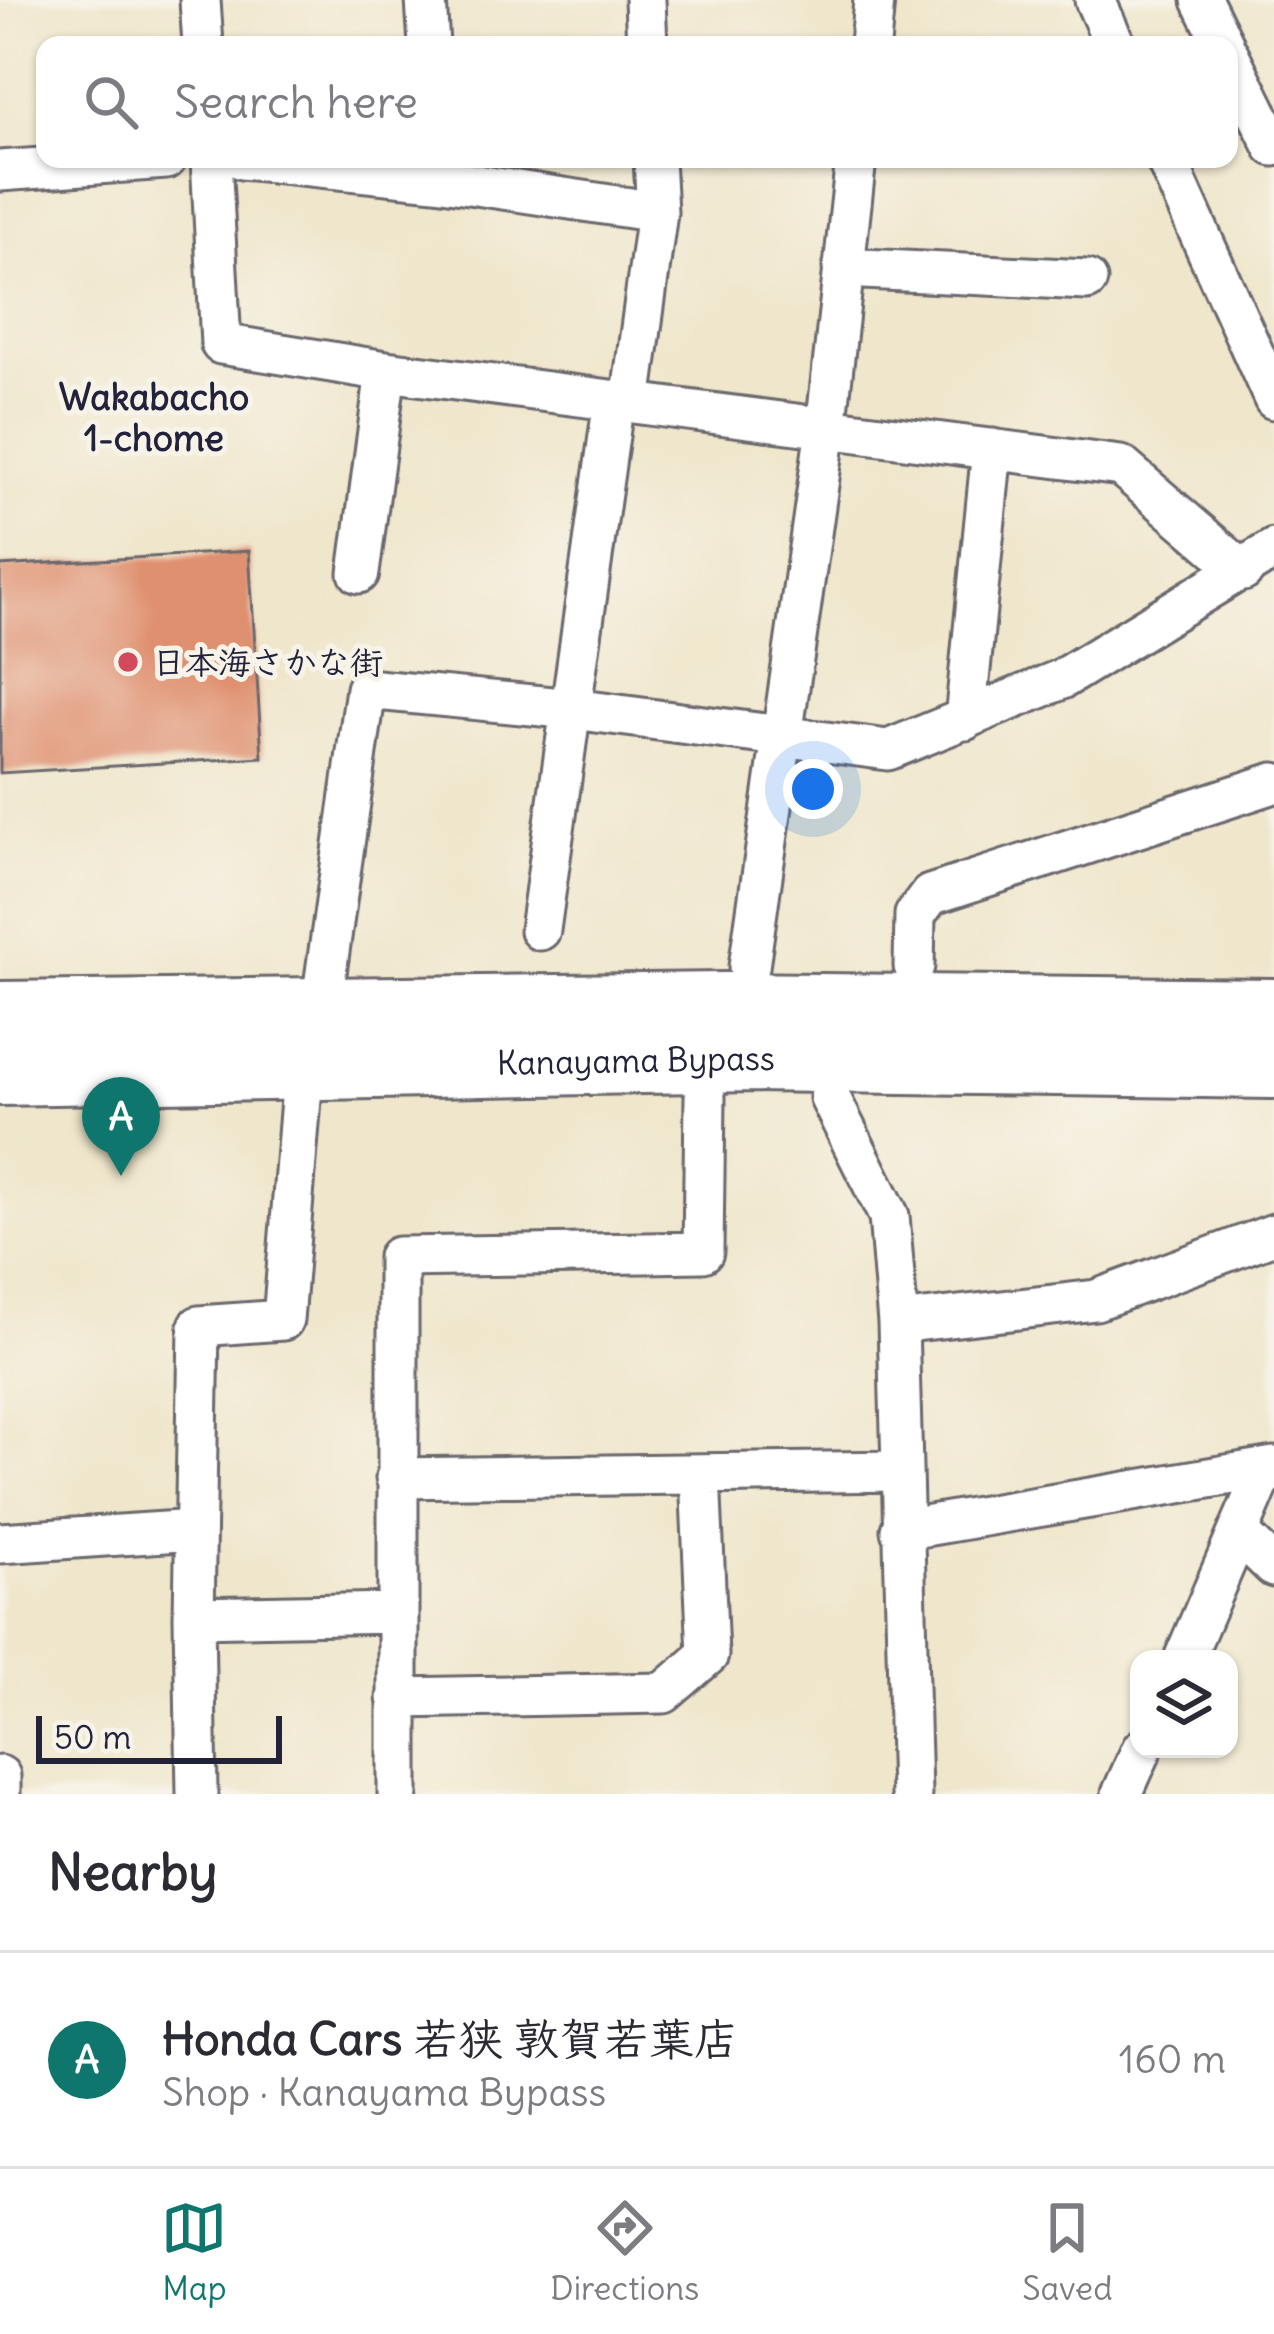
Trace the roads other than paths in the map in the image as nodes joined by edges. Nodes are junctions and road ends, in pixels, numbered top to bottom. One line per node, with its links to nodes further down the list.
1 (200, 0): 7 (street)
2 (426, 0): 8 (street)
3 (644, 0): 9 (street)
4 (874, 0): 10 (street)
5 (1095, 0): 11 (street)
6 (1202, 0): 12 (street)
7 (202, 36)
8 (428, 36)
9 (646, 36)
10 (871, 36)
11 (1111, 36)
12 (1220, 36)
13 (1238, 73): 14 (street)
14 (1274, 146)
15 (42, 168): 21 (street)
16 (211, 168): 25 (street)
17 (655, 168): 22 (street)
18 (855, 168): 23 (street)
19 (1170, 168): 26 (street)
20 (436, 169): 22 (street)
21 (0, 171)
22 (657, 212): 27 (street)
23 (843, 268): 24 (street); 28 (street)
24 (1087, 280)
25 (386, 370): 27 (street); 31 (street)
26 (1274, 399)
27 (622, 401): 28 (street); 32 (street)
28 (826, 429): 29 (street); 34 (street)
29 (992, 449): 30 (street); 33 (street)
30 (1258, 560): 33 (street)
31 (358, 573)
32 (573, 709): 34 (street); 36 (street); 40 (street)
33 (965, 720): 34 (street)
34 (778, 738): 38 (street)
35 (1274, 783): 37 (street)
36 (540, 929)
37 (914, 966): 38 (highway); 39 (highway)
38 (749, 967): 40 (highway)
39 (1274, 970)
40 (323, 994): 42 (highway)
41 (1274, 1012): 42 (highway, Kanayama Bypass)
42 (212, 1013): 43 (highway, Kanayama Bypass)
43 (0, 1015)
44 (1274, 1065): 46 (highway, Kanayama Bypass)
45 (0, 1072): 46 (highway, Kanayama Bypass)
46 (274, 1078): 47 (highway); 56 (street)
47 (705, 1097): 48 (highway); 55 (street)
48 (830, 1098): 49 (highway); 51 (street)
49 (1274, 1104)
50 (1274, 1234): 51 (street)
51 (898, 1323): 53 (street)
52 (1269, 1468): 57 (street); 58 (street)
53 (900, 1471): 54 (street); 57 (street)
54 (700, 1474): 55 (street); 64 (street)
55 (396, 1478): 61 (street)
56 (195, 1530): 59 (street); 62 (street)
57 (901, 1530): 70 (street)
58 (1241, 1534): 60 (street); 63 (street)
59 (0, 1543)
60 (1274, 1567)
61 (396, 1613): 62 (street); 64 (street)
62 (194, 1617): 68 (street)
63 (1188, 1650)
64 (397, 1698): 69 (street)
65 (1138, 1758): 71 (street)
66 (0, 1776): 67 (street)
67 (0, 1794)
68 (197, 1794)
69 (398, 1794)
70 (911, 1794)
71 (1122, 1794)

